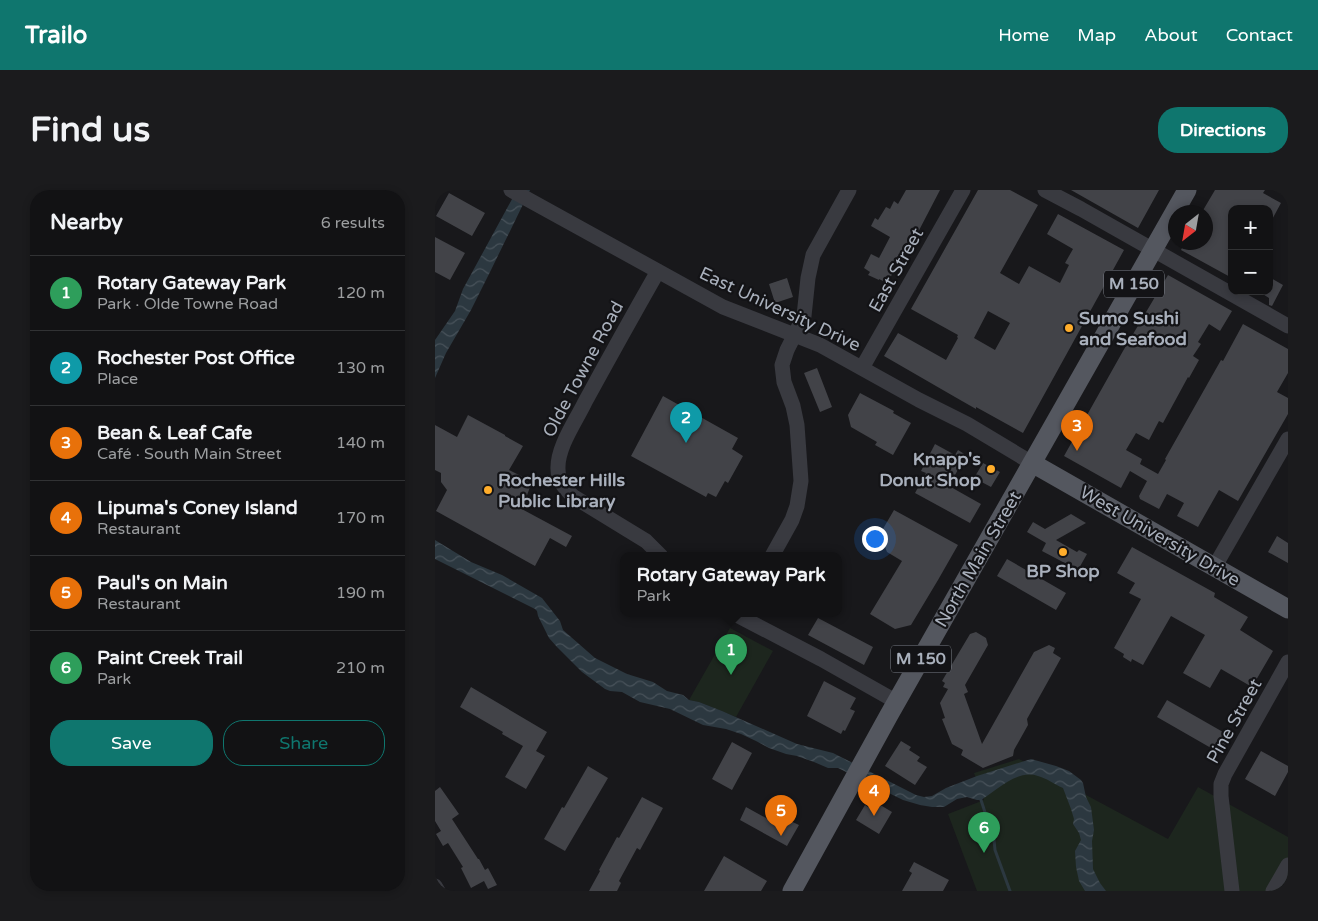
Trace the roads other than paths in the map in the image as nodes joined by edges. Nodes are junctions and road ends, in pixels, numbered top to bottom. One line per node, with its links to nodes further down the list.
1 (511, 190): 7 (street, East University Drive)
2 (849, 190): 9 (street)
3 (963, 190): 10 (street, East Street)
4 (1045, 190): 6 (street)
5 (1187, 190): 6 (main road, M 150)
6 (1153, 250): 8 (street); 12 (main road, M 150)
7 (657, 271): 9 (street, East University Drive); 13 (street, Olde Towne Road)
8 (1288, 326)
9 (795, 335): 10 (street, East University Drive); 14 (street)
10 (862, 368): 12 (street, East University Drive)
11 (1288, 439): 15 (street)
12 (1032, 463): 15 (main road, West University Drive); 19 (main road, North Main Street / M 150)
13 (657, 552)
14 (774, 552)
15 (1215, 566): 16 (main road, West University Drive)
16 (1288, 609)
17 (743, 617): 19 (street)
18 (1288, 662): 24 (street, Pine Street)
19 (897, 702): 23 (main road, North Main Street / M 150)
20 (1288, 865): 25 (street)
21 (435, 886): 22 (street)
22 (438, 891)
23 (792, 891)
24 (1232, 891)
25 (1273, 891)

